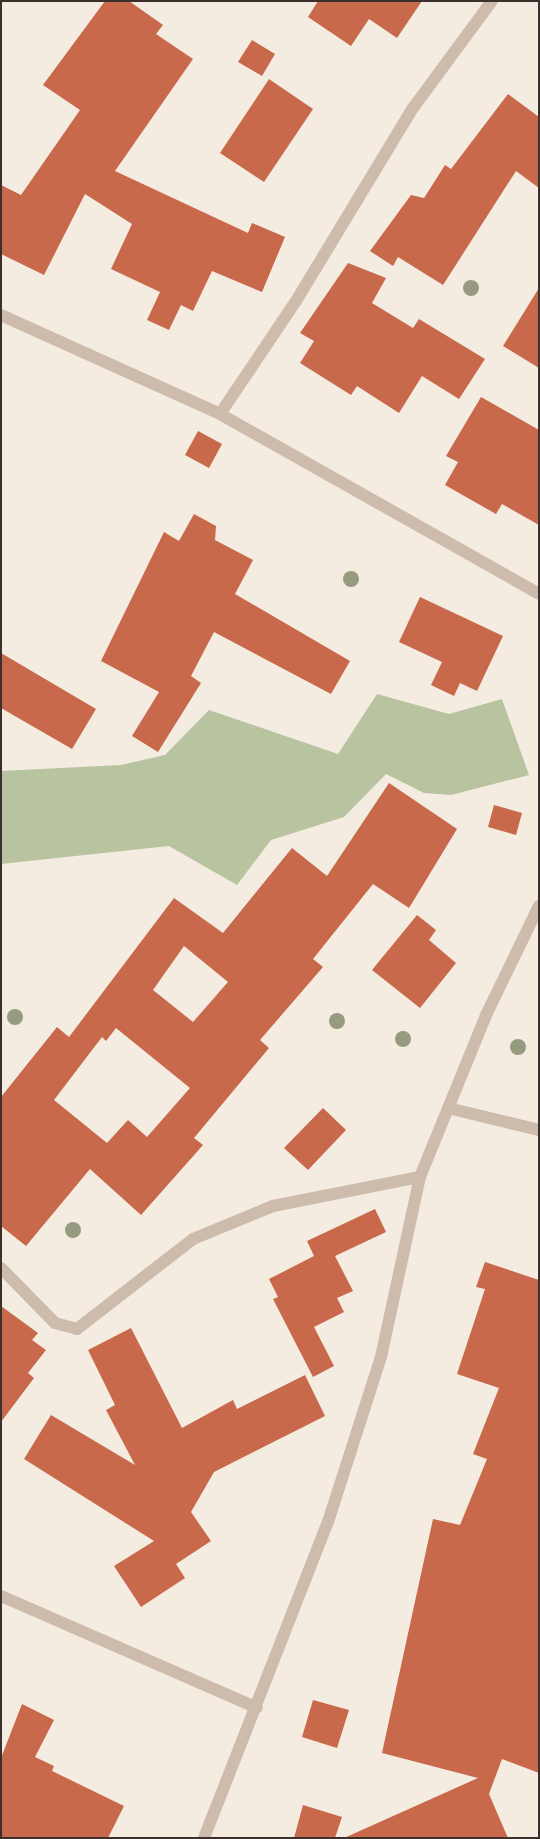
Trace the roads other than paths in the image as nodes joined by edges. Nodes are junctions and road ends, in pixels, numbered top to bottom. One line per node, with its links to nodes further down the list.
1 (492, 1): 3 (street)
2 (1, 315): 3 (street)
3 (220, 414): 4 (street)
4 (539, 594)
5 (539, 906): 6 (street)
6 (448, 1108): 7 (street); 8 (street)
7 (539, 1130)
8 (420, 1177): 9 (street); 11 (street)
9 (1, 1268)
10 (1, 1596): 11 (street)
11 (257, 1708): 12 (street)
12 (204, 1838)

